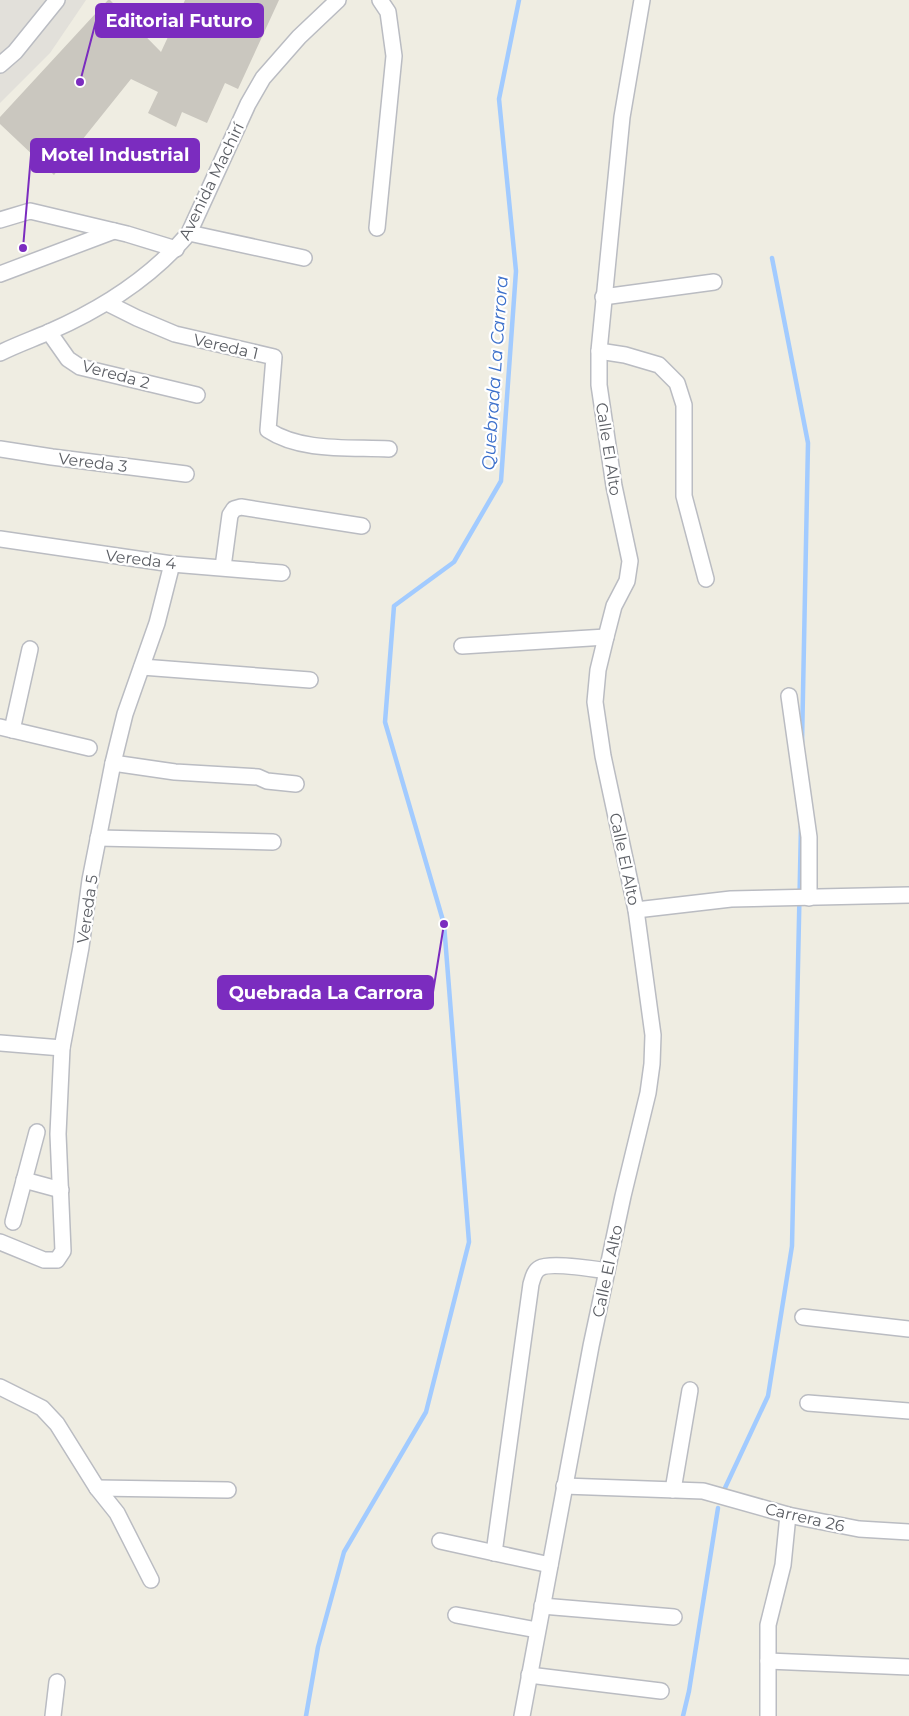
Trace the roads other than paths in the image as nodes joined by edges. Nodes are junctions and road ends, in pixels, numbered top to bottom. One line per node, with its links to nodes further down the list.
1 (56, 0): 5 (street)
2 (338, 0): 9 (street, Avenida Machirí)
3 (380, 0): 7 (street)
4 (642, 0): 14 (street, Calle El Alto)
5 (0, 66)
6 (0, 220): 8 (street)
7 (377, 228)
8 (114, 231): 10 (street); 12 (street)
9 (189, 234): 10 (street, Avenida Machirí); 11 (street)
10 (176, 249): 15 (street, Avenida Machirí)
11 (304, 258)
12 (0, 274)
13 (714, 282): 14 (street)
14 (603, 297): 17 (street, Calle El Alto)
15 (107, 303): 16 (street, Avenida Machirí); 21 (street, Vereda 1)
16 (49, 332): 18 (street, Avenida Machirí); 19 (street, Vereda 2)
17 (599, 351): 28 (street); 29 (street, Calle El Alto)
18 (0, 353)
19 (197, 395)
20 (0, 449): 22 (street, Vereda 3)
21 (389, 449)
22 (186, 474)
23 (362, 526): 26 (street)
24 (0, 539): 25 (street, Vereda 4)
25 (172, 564): 26 (street, Vereda 4); 32 (street, Vereda 5)
26 (223, 567): 27 (street, Vereda 4)
27 (282, 573)
28 (706, 579)
29 (606, 637): 30 (street); 43 (street, Calle El Alto)
30 (462, 646)
31 (30, 649): 35 (street)
32 (142, 667): 33 (street); 37 (street, Vereda 5)
33 (310, 680)
34 (789, 696): 42 (street)
35 (6, 728): 36 (street)
36 (90, 748)
37 (113, 763): 38 (street); 39 (street, Vereda 5)
38 (296, 784)
39 (98, 838): 40 (street); 45 (street, Vereda 5)
40 (274, 842)
41 (909, 895): 42 (street)
42 (809, 898): 43 (street)
43 (636, 910): 51 (street, Calle El Alto)
44 (0, 1043): 45 (street)
45 (62, 1048): 48 (street, Vereda 5)
46 (37, 1132): 47 (street)
47 (24, 1180): 48 (street); 49 (street)
48 (61, 1190): 50 (street, Vereda 5)
49 (13, 1222)
50 (0, 1242)
51 (606, 1271): 58 (street, Calle El Alto); 65 (street)
52 (803, 1317): 53 (street)
53 (909, 1329)
54 (0, 1387): 59 (street)
55 (690, 1390): 61 (street)
56 (808, 1403): 57 (street)
57 (909, 1411)
58 (564, 1486): 61 (street, Carrera 26); 66 (street, Calle El Alto)
59 (97, 1488): 60 (street); 67 (street)
60 (228, 1490)
61 (673, 1490): 62 (street, Carrera 26)
62 (788, 1515): 63 (street, Carrera 26); 72 (street)
63 (909, 1532)
64 (440, 1541): 65 (street)
65 (494, 1553): 66 (street)
66 (550, 1566): 68 (street, Calle El Alto)
67 (151, 1580)
68 (542, 1606): 70 (street); 71 (street, Calle El Alto)
69 (456, 1614): 71 (street)
70 (674, 1617)
71 (537, 1630): 74 (street, Calle El Alto)
72 (768, 1661): 73 (street); 79 (street)
73 (909, 1667)
74 (529, 1676): 76 (street); 78 (street, Calle El Alto)
75 (57, 1682): 77 (street)
76 (661, 1691)
77 (53, 1716)
78 (522, 1716)
79 (768, 1716)

